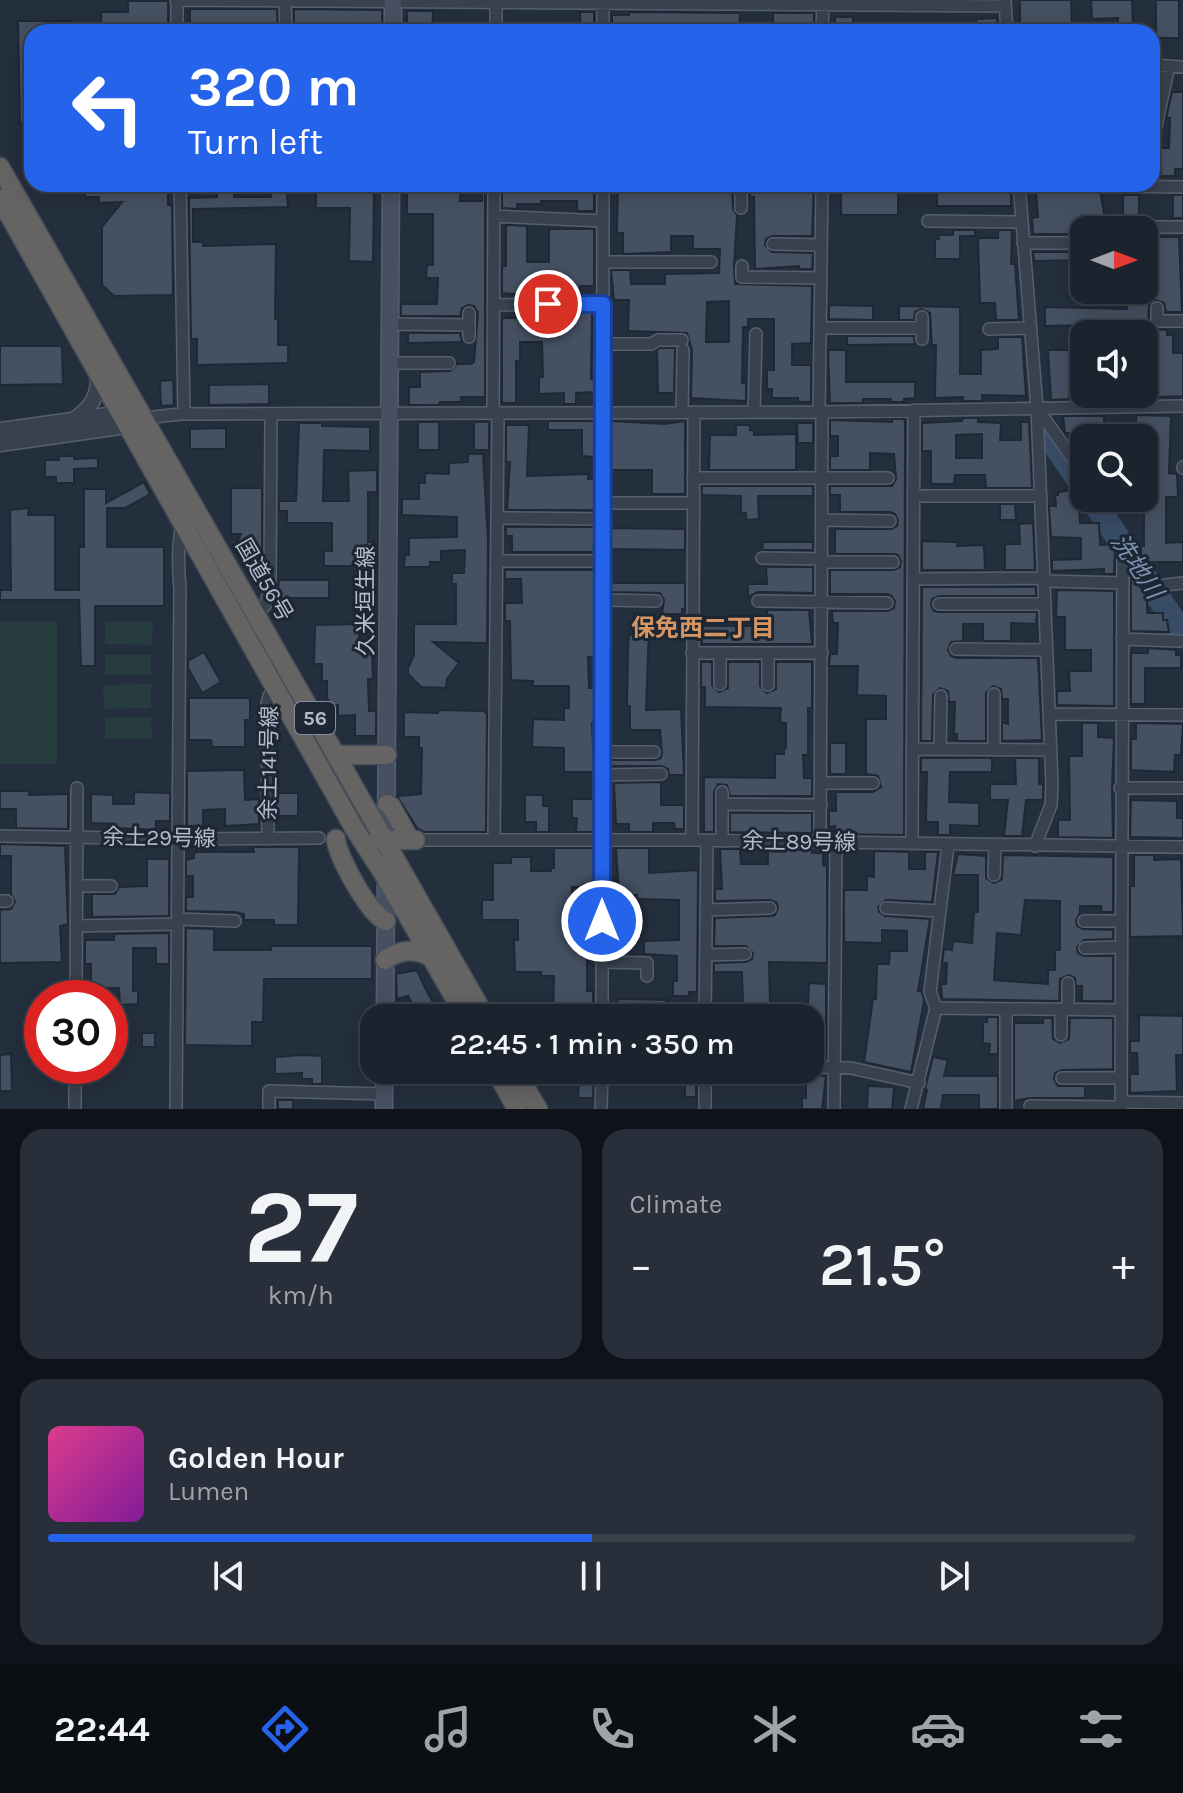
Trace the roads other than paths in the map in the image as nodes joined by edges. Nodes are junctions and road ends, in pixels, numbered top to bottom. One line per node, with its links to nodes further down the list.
1 (176, 1): 2 (street); 10 (street)
2 (285, 1): 3 (street); 11 (street)
3 (304, 1): 4 (street)
4 (393, 1): 5 (street); 12 (main road)
5 (496, 1): 6 (street); 13 (street)
6 (603, 2): 7 (street); 14 (street)
7 (713, 2): 8 (street)
8 (823, 2): 9 (street); 15 (street)
9 (1005, 3): 16 (street)
10 (177, 24)
11 (286, 24)
12 (393, 24)
13 (496, 24)
14 (603, 24)
15 (822, 24)
16 (1006, 24)
17 (1160, 65): 18 (street)
18 (1169, 66): 19 (street); 20 (street)
19 (1183, 67)
20 (1160, 102)
21 (0, 167): 74 (highway, 国道56号 / 56)
22 (1160, 186): 23 (street)
23 (1183, 187)
24 (180, 192): 69 (street)
25 (391, 192): 51 (main road, 久米垣生線)
26 (494, 192): 33 (street)
27 (603, 192): 34 (street)
28 (741, 192): 32 (street)
29 (822, 192): 42 (street)
30 (1020, 192): 36 (street)
31 (0, 199): 61 (highway, 国道56号 / 56)
32 (741, 208)
33 (494, 216): 34 (street); 48 (street)
34 (603, 221): 43 (street)
35 (928, 221): 36 (street)
36 (1022, 222): 39 (street)
37 (1158, 227): 38 (street)
38 (1183, 227)
39 (1023, 243): 40 (street); 55 (street)
40 (1070, 243)
41 (773, 244): 42 (street)
42 (821, 245): 46 (street)
43 (603, 262): 44 (street); 47 (street)
44 (711, 262)
45 (742, 266): 46 (street)
46 (821, 278): 53 (street)
47 (603, 304): 48 (street); 58 (street)
48 (493, 305): 71 (street)
49 (1157, 308): 50 (street)
50 (1183, 321)
51 (390, 324): 52 (street); 59 (main road, 久米垣生線)
52 (469, 325)
53 (820, 328): 54 (street); 67 (street)
54 (922, 328)
55 (1030, 328): 56 (street); 63 (street)
56 (989, 329)
57 (756, 334): 66 (street)
58 (603, 344): 65 (street); 68 (street)
59 (389, 363): 60 (street); 72 (main road, 久米垣生線)
60 (449, 363)
61 (98, 371): 73 (street); 74 (highway, 国道56号 / 56)
62 (1183, 406): 63 (street)
63 (1037, 408): 64 (street); 77 (street); 82 (street)
64 (914, 410): 67 (street); 81 (street)
65 (688, 412): 66 (street); 68 (street); 78 (street)
66 (754, 412): 67 (street)
67 (821, 412): 79 (street)
68 (603, 413): 71 (street); 83 (street)
69 (184, 414): 70 (street); 74 (street)
70 (271, 414): 72 (street); 108 (street)
71 (495, 414): 72 (street); 86 (street)
72 (389, 415): 134 (main road, 久米垣生線)
73 (73, 420): 74 (street); 75 (street)
74 (132, 420): 76 (street); 85 (highway, 国道56号 / 56)
75 (0, 430)
76 (0, 444)
77 (1070, 455)
78 (693, 478): 79 (street); 84 (street)
79 (822, 478): 80 (street); 88 (street)
80 (888, 478)
81 (913, 496): 82 (street); 96 (street)
82 (1041, 496): 97 (street)
83 (604, 503): 84 (street); 87 (street)
84 (693, 503): 113 (street)
85 (190, 517): 108 (highway, 国道56号 / 56); 119 (highway, 国道56号 / 56); 147 (street)
86 (497, 518): 87 (street); 92 (street)
87 (603, 519): 93 (street)
88 (822, 520): 89 (street); 94 (street)
89 (890, 521)
90 (1123, 553): 98 (street)
91 (762, 558): 94 (street)
92 (497, 561): 93 (street); 150 (street)
93 (604, 561): 101 (street)
94 (822, 561): 95 (street); 104 (street)
95 (893, 562)
96 (913, 579): 97 (street); 127 (street)
97 (1044, 580): 98 (street); 107 (street)
98 (1123, 583): 109 (street)
99 (1183, 583): 100 (street)
100 (1156, 586)
101 (604, 600): 102 (street); 131 (street)
102 (656, 601)
103 (758, 601): 104 (street)
104 (822, 603): 105 (street); 116 (street)
105 (887, 603)
106 (939, 603): 107 (street)
107 (1045, 604): 112 (street)
108 (255, 613): 133 (highway, 国道56号 / 56)
109 (1122, 639): 110 (street); 125 (street)
110 (1180, 641)
111 (956, 649): 112 (street)
112 (1046, 650): 124 (street)
113 (692, 653): 114 (street); 153 (street)
114 (720, 653): 115 (street); 117 (street)
115 (768, 653): 116 (street); 118 (street)
116 (822, 653): 137 (street)
117 (720, 684)
118 (768, 685)
119 (277, 691): 148 (street, 余土141号線); 149 (highway, 国道56号 / 56)
120 (994, 694): 123 (street)
121 (937, 703): 128 (street)
122 (980, 707): 123 (street)
123 (994, 707): 129 (street)
124 (1049, 714): 125 (street); 130 (street)
125 (1121, 715): 126 (street); 140 (street)
126 (1183, 715)
127 (912, 749): 128 (street); 159 (street)
128 (940, 749): 129 (street)
129 (994, 749): 130 (street)
130 (1051, 750): 163 (street)
131 (603, 752): 132 (street); 136 (street)
132 (654, 752)
133 (337, 755): 134 (highway, 56); 151 (highway, 国道56号 / 56)
134 (387, 755): 142 (main road, 久米垣生線)
135 (661, 774): 136 (street)
136 (603, 775): 156 (street)
137 (821, 783): 138 (street); 143 (street)
138 (873, 783)
139 (77, 788): 145 (street)
140 (1120, 788): 141 (street); 161 (street)
141 (1183, 788)
142 (387, 804): 151 (main road, 久米垣生線); 152 (highway)
143 (821, 805): 155 (street); 157 (street)
144 (0, 836): 145 (street, 余土29号線)
145 (76, 837): 147 (street, 余土29号線); 167 (street)
146 (327, 838): 148 (street, 余土29号線); 149 (highway); 174 (highway)
147 (178, 839): 148 (street, 余土29号線); 177 (street)
148 (268, 839)
149 (361, 839): 151 (highway); 166 (highway, 国道56号 / 56)
150 (494, 839): 152 (street, 余土89号線); 156 (street, 余土89号線)
151 (386, 840): 152 (highway); 166 (main road, 久米垣生線); 191 (highway, 国道56号 / 56)
152 (413, 840)
153 (692, 840): 154 (street, 余土89号線); 156 (street, 余土89号線)
154 (707, 840): 155 (street, 余土89号線); 171 (street)
155 (722, 841): 157 (street, 余土89号線)
156 (603, 842): 185 (street)
157 (820, 843): 158 (street, 余土89号線)
158 (836, 843): 159 (street, 余土89号線); 200 (street)
159 (912, 844): 160 (street, 余土89号線)
160 (948, 845): 162 (street, 余土89号線); 172 (street)
161 (1120, 845): 163 (street, 余土89号線); 164 (street, 余土89号線); 176 (street)
162 (995, 846): 163 (street, 余土89号線); 165 (street)
163 (1035, 846)
164 (1183, 847)
165 (994, 875)
166 (386, 878): 174 (main road, 久米垣生線); 183 (highway, 国道56号 / 56)
167 (76, 886): 168 (street); 178 (street)
168 (111, 886)
169 (770, 908): 171 (street)
170 (886, 908): 172 (street)
171 (707, 910): 182 (street)
172 (939, 911): 194 (street)
173 (235, 921): 177 (street)
174 (386, 921): 184 (main road, 久米垣生線)
175 (1084, 921): 176 (street)
176 (1121, 921): 179 (street)
177 (178, 922): 178 (street); 215 (street)
178 (76, 926): 187 (street)
179 (1121, 947): 180 (street); 197 (street)
180 (1085, 948)
181 (745, 954): 182 (street)
182 (706, 955): 193 (street)
183 (431, 957): 184 (highway); 190 (highway, 国道56号 / 56)
184 (385, 960): 189 (main road, 久米垣生線)
185 (602, 962): 186 (street); 192 (street)
186 (647, 976)
187 (76, 980)
188 (1068, 983): 196 (street)
189 (385, 1004)
190 (458, 1004)
191 (478, 1004)
192 (602, 1004)
193 (705, 1004)
194 (936, 1008): 195 (street); 203 (street)
195 (1006, 1009): 196 (street); 223 (street)
196 (1065, 1009): 197 (street); 198 (street)
197 (1121, 1010): 202 (street)
198 (1061, 1035)
199 (824, 1068): 200 (street)
200 (835, 1068): 203 (street); 221 (street)
201 (1062, 1078): 202 (street)
202 (1121, 1078): 211 (street)
203 (919, 1083): 222 (street)
204 (75, 1084): 214 (street)
205 (503, 1084): 217 (highway)
206 (523, 1084): 218 (highway)
207 (602, 1084): 219 (street)
208 (705, 1084): 220 (street)
209 (384, 1102): 216 (street)
210 (1181, 1105): 211 (street)
211 (1121, 1106): 213 (street)
212 (1034, 1107): 213 (street)
213 (1072, 1108)
214 (75, 1109)
215 (176, 1109)
216 (269, 1109)
217 (517, 1109)
218 (538, 1109)
219 (601, 1109)
220 (705, 1109)
221 (834, 1109)
222 (911, 1109)
223 (1006, 1109)

